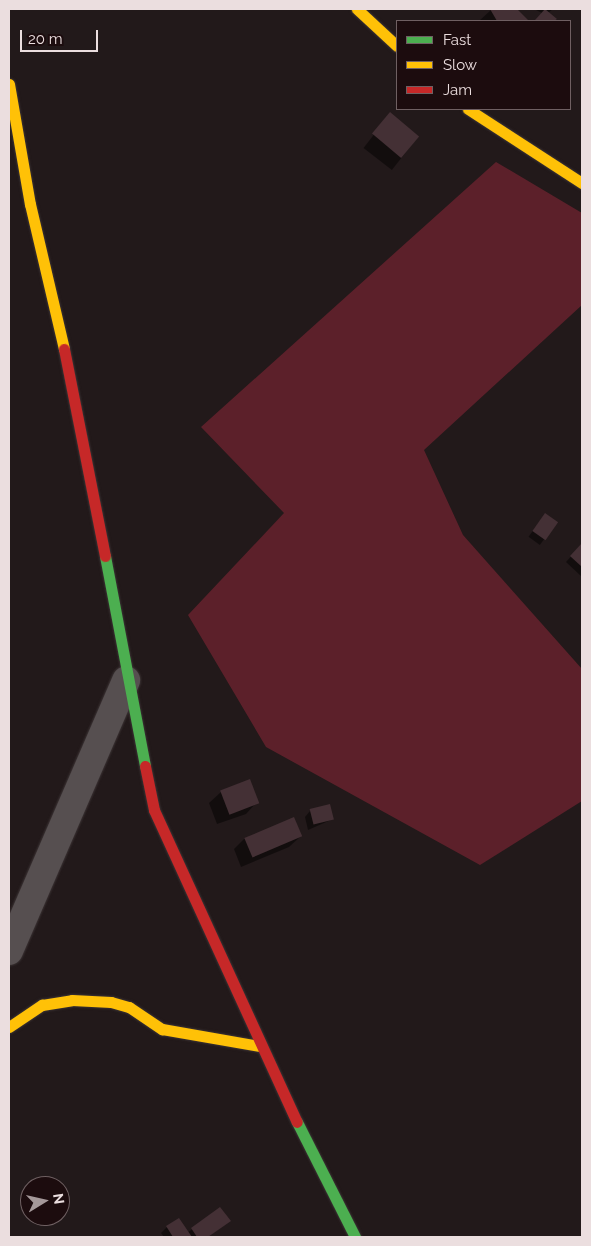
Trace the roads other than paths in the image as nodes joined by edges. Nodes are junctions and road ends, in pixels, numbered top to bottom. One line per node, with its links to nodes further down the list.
1 (357, 9): 2 (street)
2 (396, 45)
3 (9, 84): 6 (street)
4 (470, 110): 5 (street)
5 (582, 183)
6 (126, 680): 7 (street); 9 (street)
7 (9, 951)
8 (9, 1027): 9 (street)
9 (259, 1046): 10 (street)
10 (355, 1237)

